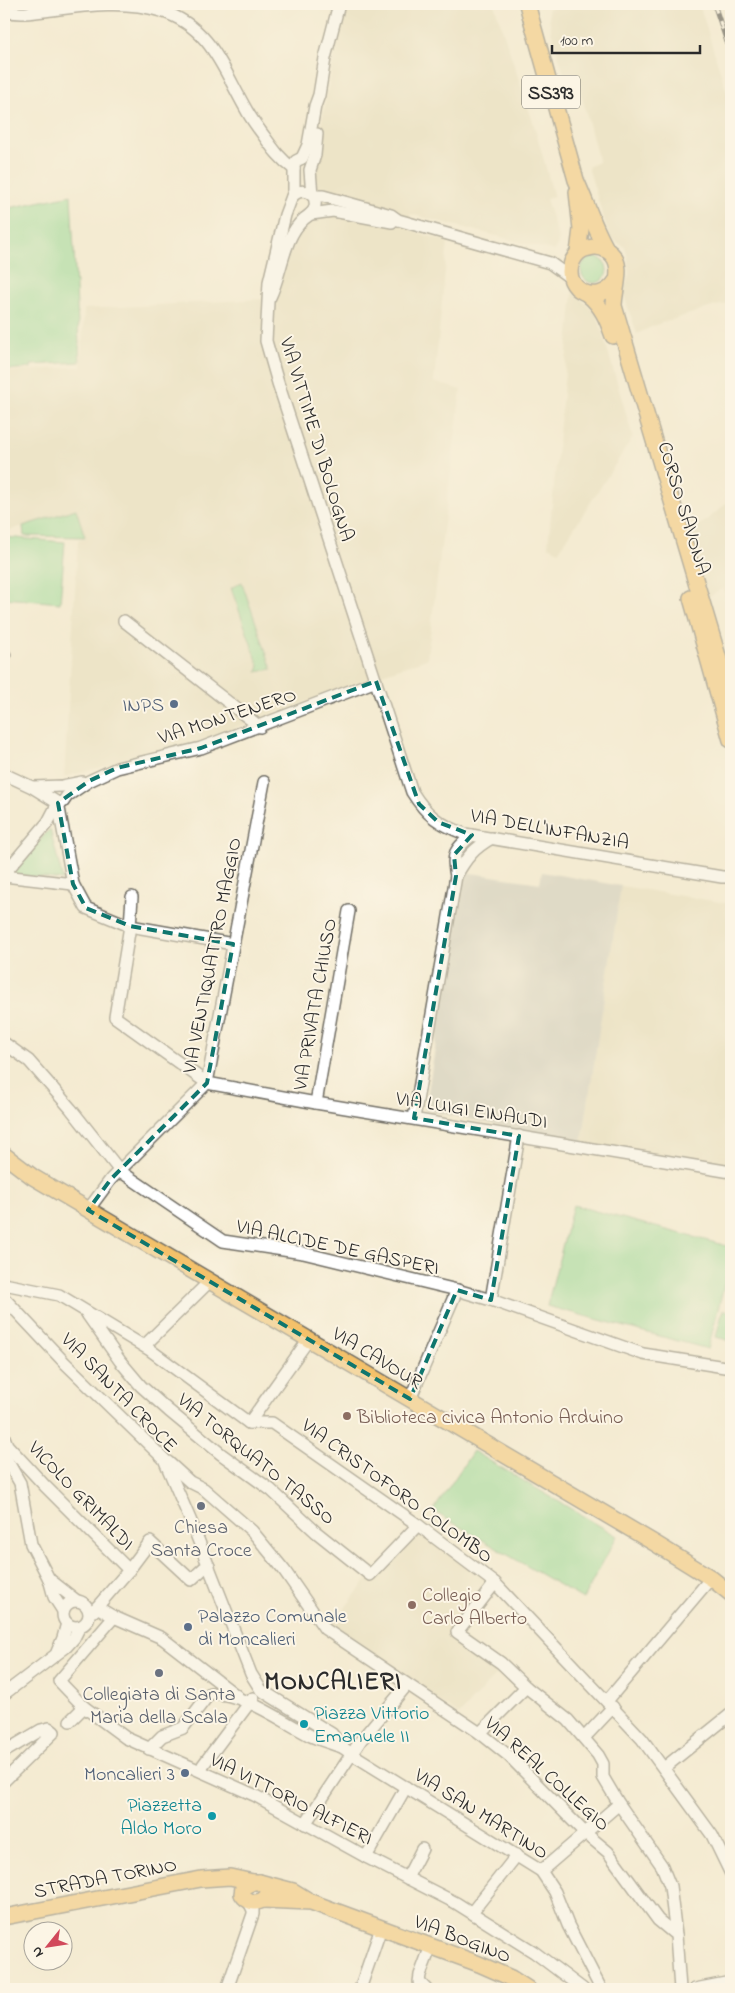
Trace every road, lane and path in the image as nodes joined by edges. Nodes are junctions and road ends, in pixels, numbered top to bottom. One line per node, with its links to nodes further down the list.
1 (339, 4): 4 (street)
2 (527, 4): 5 (main road, SS393)
3 (4, 11): 4 (street)
4 (302, 165): 6 (street); 7 (street, VIA VITTIME DI BOLOGNA)
5 (576, 180): 10 (main road, SS393); 11 (main road, SS393)
6 (313, 195): 7 (street); 8 (street); 9 (street)
7 (291, 200): 8 (street); 16 (street, VIA VITTIME DI BOLOGNA)
8 (310, 214): 9 (street); 16 (street)
9 (398, 220): 12 (street)
10 (607, 250): 11 (main road); 14 (main road)
11 (576, 255): 12 (street); 13 (main road)
12 (550, 263): 13 (street)
13 (572, 279): 15 (main road)
14 (616, 281): 15 (main road); 19 (main road, CORSO SAVONA)
15 (587, 294): 21 (main road, CORSO SAVONA)
16 (270, 299): 18 (street, VIA VITTIME DI BOLOGNA)
17 (124, 621): 20 (street)
18 (376, 681): 20 (street, VIA MONTENERO); 25 (street, VIA DELL'INFANZIA)
19 (731, 700)
20 (260, 727): 24 (street, VIA MONTENERO)
21 (731, 740)
22 (4, 774): 24 (street)
23 (264, 782): 34 (street, VIA VENTIQUATTRO MAGGIO)
24 (59, 794): 27 (street); 30 (street)
25 (472, 835): 26 (street, VIA DELL'INFANZIA); 28 (street)
26 (492, 838): 28 (street); 29 (street, VIA DELL'INFANZIA)
27 (4, 875): 30 (street)
28 (456, 876): 38 (street)
29 (728, 879)
30 (73, 884): 33 (street)
31 (132, 897): 33 (street)
32 (349, 911): 37 (street, VIA PRIVATA CHIUSO)
33 (130, 926): 34 (street); 36 (street)
34 (234, 944): 36 (street, VIA VENTIQUATTRO MAGGIO)
35 (4, 1043): 41 (street, VIA ALCIDE DE GASPERI)
36 (208, 1083): 37 (street, VIA LUIGI EINAUDI); 41 (street, VIA VENTIQUATTRO MAGGIO)
37 (316, 1103): 38 (street, VIA LUIGI EINAUDI)
38 (414, 1118): 39 (street, VIA LUIGI EINAUDI)
39 (519, 1136): 42 (street, VIA LUIGI EINAUDI); 48 (street)
40 (4, 1154): 43 (main road, VIA CAVOUR)
41 (120, 1171): 43 (street, VIA VENTIQUATTRO MAGGIO); 46 (street, VIA ALCIDE DE GASPERI)
42 (731, 1172)
43 (88, 1210): 44 (main road, VIA CAVOUR)
44 (209, 1282): 50 (main road, VIA CAVOUR); 51 (street)
45 (4, 1284): 49 (street)
46 (457, 1290): 48 (street, VIA ALCIDE DE GASPERI); 53 (street)
47 (4, 1298): 56 (street, VIA SANTA CROCE)
48 (491, 1300): 52 (street, VIA ALCIDE DE GASPERI)
49 (84, 1310): 51 (street); 57 (street, VIA TORQUATO TASSO)
50 (310, 1339): 53 (main road, VIA CAVOUR); 54 (street)
51 (144, 1346): 54 (street)
52 (731, 1368)
53 (410, 1399): 60 (main road, VIA CAVOUR)
54 (250, 1423): 57 (street, VIA CRISTOFORO COLOMBO)
55 (5, 1446): 59 (street, VICOLO GRIMALDI); 61 (street)
56 (164, 1459): 58 (street, VIA SANTA CROCE); 71 (street, VIA REAL COLLEGIO)
57 (418, 1525): 62 (street, VIA CRISTOFORO COLOMBO)
58 (209, 1566): 59 (street); 73 (street, VIA SANTA CROCE)
59 (129, 1570): 65 (street)
60 (710, 1578): 63 (main road, VIA CAVOUR); 76 (street)
61 (49, 1579): 64 (street); 66 (street)
62 (495, 1583): 72 (street); 76 (street, VIA CRISTOFORO COLOMBO)
63 (731, 1593)
64 (76, 1601): 65 (street); 66 (street)
65 (94, 1609): 67 (street); 69 (street)
66 (63, 1611): 68 (street)
67 (114, 1617): 75 (street); 77 (street, VIA VITTORIO ALFIERI)
68 (67, 1623): 69 (street); 70 (street)
69 (79, 1628): 70 (street)
70 (55, 1654): 74 (street)
71 (407, 1685): 80 (street, VIA REAL COLLEGIO); 85 (street)
72 (526, 1686): 80 (street); 81 (street)
73 (260, 1690): 75 (street); 82 (street)
74 (4, 1694)
75 (245, 1701): 82 (street); 83 (street); 87 (street)
76 (610, 1704): 81 (street); 86 (street, VIA CRISTOFORO COLOMBO)
77 (84, 1707): 79 (street); 83 (street, VIA VITTORIO ALFIERI)
78 (731, 1714): 86 (street)
79 (62, 1726): 84 (street); 88 (street)
80 (480, 1733): 92 (street, VIA REAL COLLEGIO)
81 (584, 1738): 90 (street)
82 (342, 1746): 85 (street, VIA SAN MARTINO)
83 (149, 1749): 87 (street, VIA VITTORIO ALFIERI)
84 (4, 1752)
85 (352, 1754): 89 (street, VIA SAN MARTINO); 91 (street)
86 (664, 1768): 97 (street, VIA CRISTOFORO COLOMBO)
87 (201, 1771): 91 (street, VIA VITTORIO ALFIERI)
88 (4, 1781)
89 (406, 1787): 94 (street, VIA SAN MARTINO); 95 (street)
90 (619, 1804): 92 (street); 106 (street)
91 (305, 1824): 95 (street, VIA VITTORIO ALFIERI)
92 (584, 1832): 96 (street); 106 (street, VIA REAL COLLEGIO)
93 (422, 1850): 98 (street)
94 (517, 1855): 96 (street, VIA SAN MARTINO); 103 (street)
95 (366, 1857): 98 (street, VIA VITTORIO ALFIERI)
96 (541, 1871): 114 (street, VIA SAN MARTINO)
97 (731, 1874)
98 (407, 1878): 103 (street, VIA VITTORIO ALFIERI)
99 (214, 1879): 100 (main road, STRADA TORINO); 101 (main road, STRADA TORINO); 104 (main road, STRADA TORINO)
100 (256, 1882): 101 (main road); 101 (main road); 102 (main road, STRADA TORINO)
101 (254, 1899): 102 (main road, STRADA TORINO); 109 (street)
102 (311, 1902): 105 (main road, STRADA TORINO)
103 (472, 1912): 113 (street, VIA VITTORIO ALFIERI)
104 (4, 1917)
105 (381, 1928): 107 (main road, VIA BOGINO); 110 (street)
106 (676, 1935): 115 (street)
107 (431, 1946): 111 (street); 112 (main road, VIA BOGINO)
108 (731, 1982): 116 (street)
109 (227, 1989)
110 (360, 1989)
111 (426, 1989)
112 (528, 1989)
113 (583, 1989)
114 (602, 1989)
115 (680, 1989)
116 (695, 1989)

